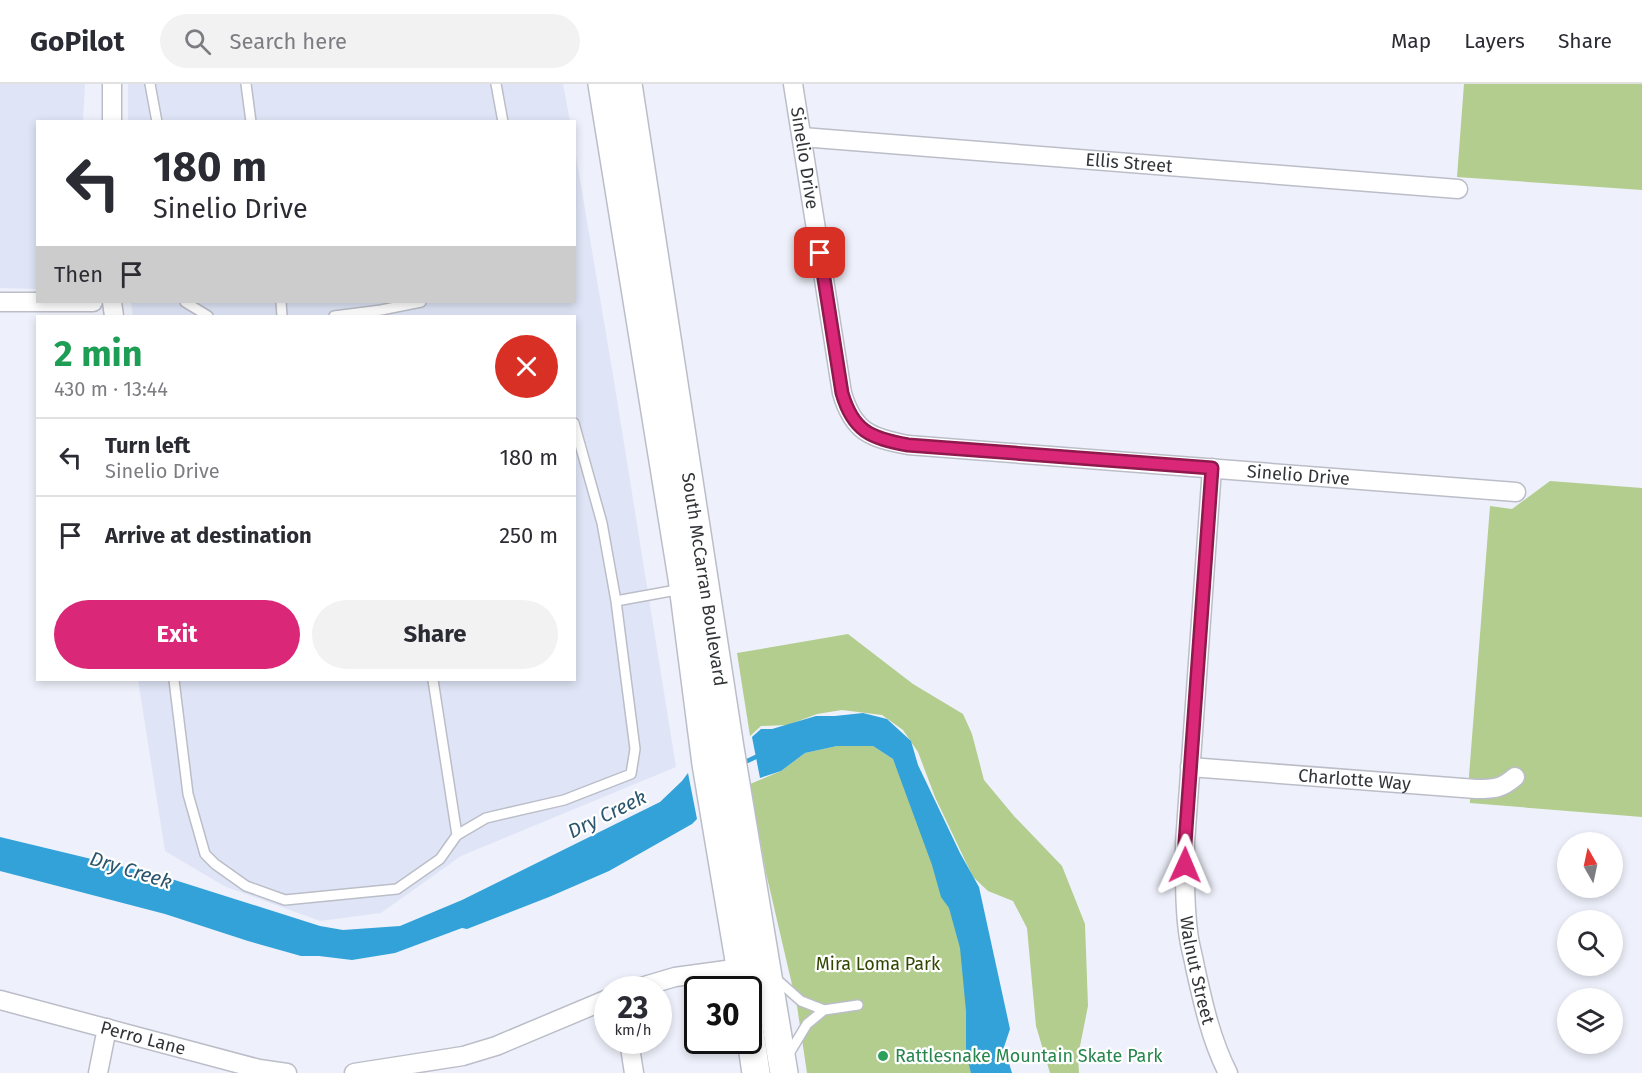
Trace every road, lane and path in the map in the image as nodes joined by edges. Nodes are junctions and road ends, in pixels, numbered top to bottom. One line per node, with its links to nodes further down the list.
1 (112, 84): 8 (street)
2 (150, 84): 9 (lane)
3 (246, 84): 10 (lane)
4 (496, 84): 11 (lane)
5 (602, 84): 23 (main road, South McCarran Boulevard)
6 (628, 84): 30 (main road, South McCarran Boulevard)
7 (793, 84): 12 (street, Sinelio Drive)
8 (112, 120)
9 (157, 120)
10 (251, 120)
11 (503, 120)
12 (802, 137): 13 (street, Ellis Street); 21 (street, Sinelio Drive)
13 (1458, 189)
14 (0, 302): 15 (street)
15 (36, 302)
16 (187, 303): 18 (lane)
17 (416, 303): 19 (lane)
18 (206, 315)
19 (342, 315)
20 (576, 430): 24 (lane)
21 (1212, 468): 22 (street, Sinelio Drive); 27 (street, Walnut Street)
22 (1516, 492)
23 (683, 589): 24 (lane); 31 (main road, South McCarran Boulevard)
24 (616, 601): 29 (lane)
25 (174, 681): 29 (lane)
26 (433, 681): 29 (lane)
27 (1190, 767): 28 (street, Charlotte Way); 46 (street, Walnut Street)
28 (1515, 777)
29 (457, 835)
30 (767, 971): 35 (lane); 40 (main road, South McCarran Boulevard)
31 (742, 976)
32 (0, 1000): 36 (street, Perro Lane)
33 (594, 1005): 39 (street)
34 (858, 1005): 35 (lane)
35 (824, 1010): 40 (lane)
36 (107, 1028): 41 (street); 42 (street, Perro Lane)
37 (631, 1054): 44 (street)
38 (753, 1054): 45 (main road)
39 (465, 1065): 43 (street)
40 (784, 1068)
41 (98, 1073)
42 (287, 1073)
43 (354, 1073)
44 (634, 1073)
45 (756, 1073)
46 (1228, 1073)

